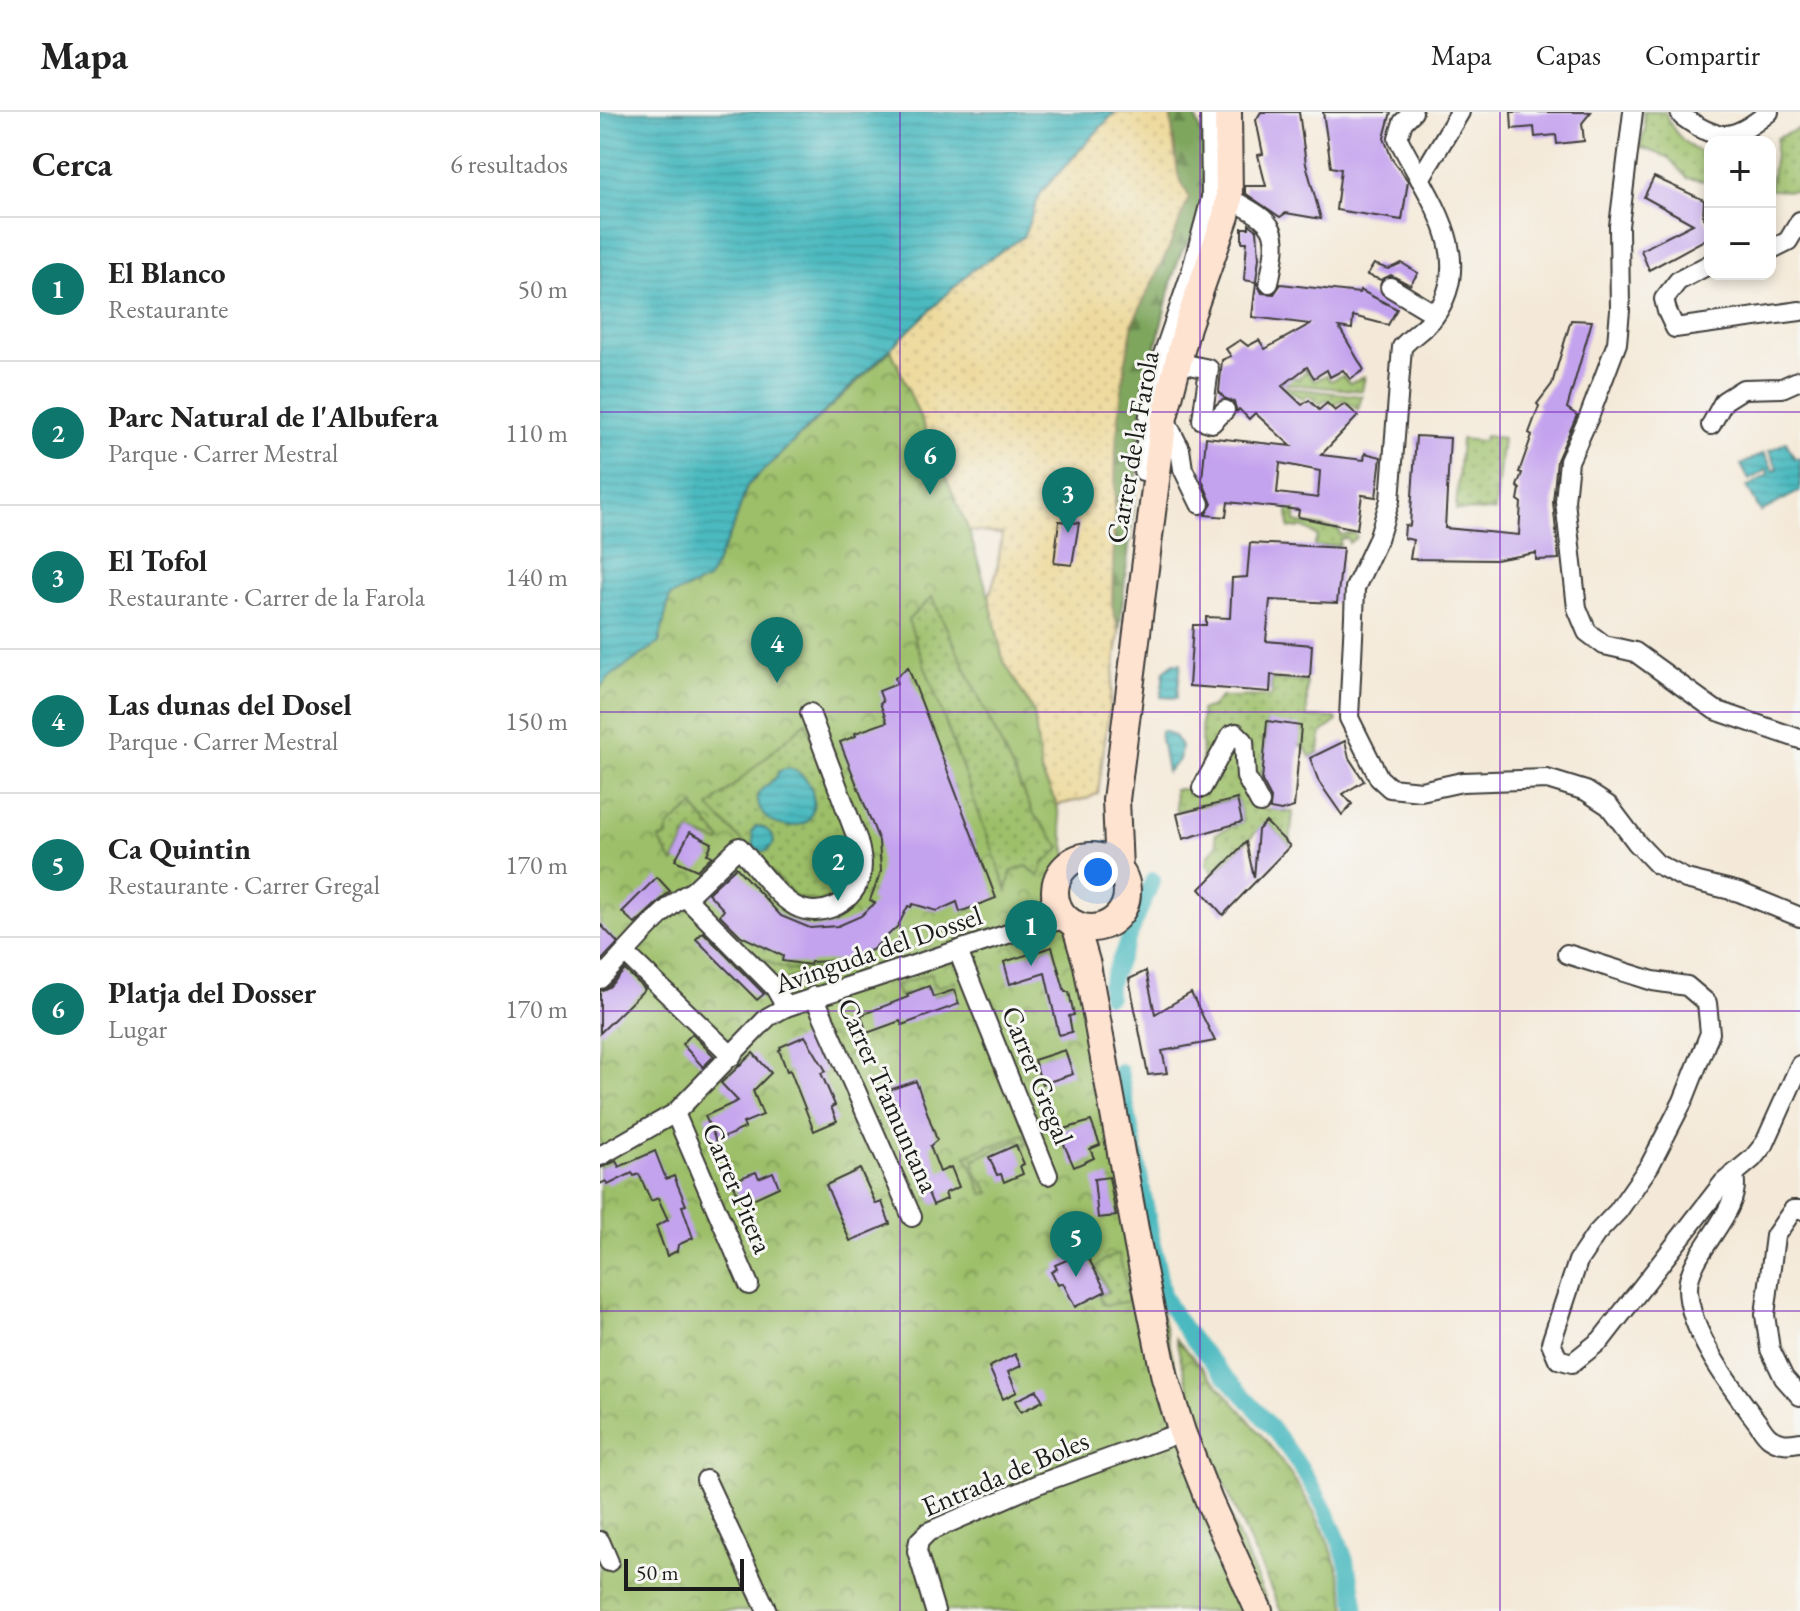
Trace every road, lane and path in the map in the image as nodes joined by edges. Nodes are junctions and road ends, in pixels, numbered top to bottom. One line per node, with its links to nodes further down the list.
1 (1210, 112): 22 (street)
2 (1228, 112): 9 (street, Carrer de la Farola)
3 (1413, 112): 8 (street)
4 (1460, 112): 8 (street)
5 (1633, 112): 25 (street)
6 (1680, 112): 7 (street)
7 (1769, 112)
8 (1420, 179): 16 (street)
9 (1229, 198): 13 (street); 17 (street, Carrer de la Farola)
10 (1800, 221): 11 (street)
11 (1776, 247)
12 (1704, 267): 15 (street)
13 (1269, 283)
14 (1390, 287): 16 (street)
15 (1800, 311)
16 (1435, 314): 33 (street)
17 (1176, 362): 19 (street); 20 (street, Carrer de la Farola)
18 (1800, 380): 21 (street)
19 (1225, 410)
20 (1164, 417): 23 (street); 27 (street, Carrer de la Farola)
21 (1711, 425)
22 (1143, 471)
23 (1200, 504)
24 (810, 713): 31 (street)
25 (1800, 739)
26 (1202, 788): 28 (street)
27 (1116, 800): 29 (street); 30 (street)
28 (1260, 803)
29 (1084, 856): 30 (street); 32 (street)
30 (1119, 869): 34 (street)
31 (684, 896): 38 (street); 42 (street)
32 (1055, 896): 35 (street); 36 (street)
33 (1800, 917)
34 (1112, 921): 35 (street); 43 (street)
35 (1071, 922): 36 (street, Avinguda del Dossel); 43 (street)
36 (1032, 926): 37 (street, Avinguda del Dossel)
37 (958, 951): 41 (street, Avinguda del Dossel); 48 (street, Carrer Gregal)
38 (626, 954): 40 (street); 44 (street)
39 (1567, 954): 49 (street)
40 (600, 979)
41 (814, 996): 42 (street, Avinguda del Dossel); 51 (street, Carrer Tramuntana)
42 (786, 1007): 44 (street, Avinguda del Dossel)
43 (1095, 1010): 54 (street)
44 (732, 1056): 46 (street, Avinguda del Dossel)
45 (1800, 1065): 49 (street)
46 (675, 1113): 47 (street, Avinguda del Dossel); 52 (street, Carrer Pitera)
47 (600, 1156)
48 (1048, 1175)
49 (1734, 1176): 55 (street)
50 (1800, 1210): 53 (street)
51 (912, 1217)
52 (749, 1285)
53 (1800, 1396)
54 (1182, 1432): 60 (street, Entrada de Boles); 61 (street)
55 (1800, 1442)
56 (706, 1480): 59 (street)
57 (600, 1541): 58 (street)
58 (609, 1562)
59 (767, 1611)
60 (935, 1611)
61 (1259, 1611)

